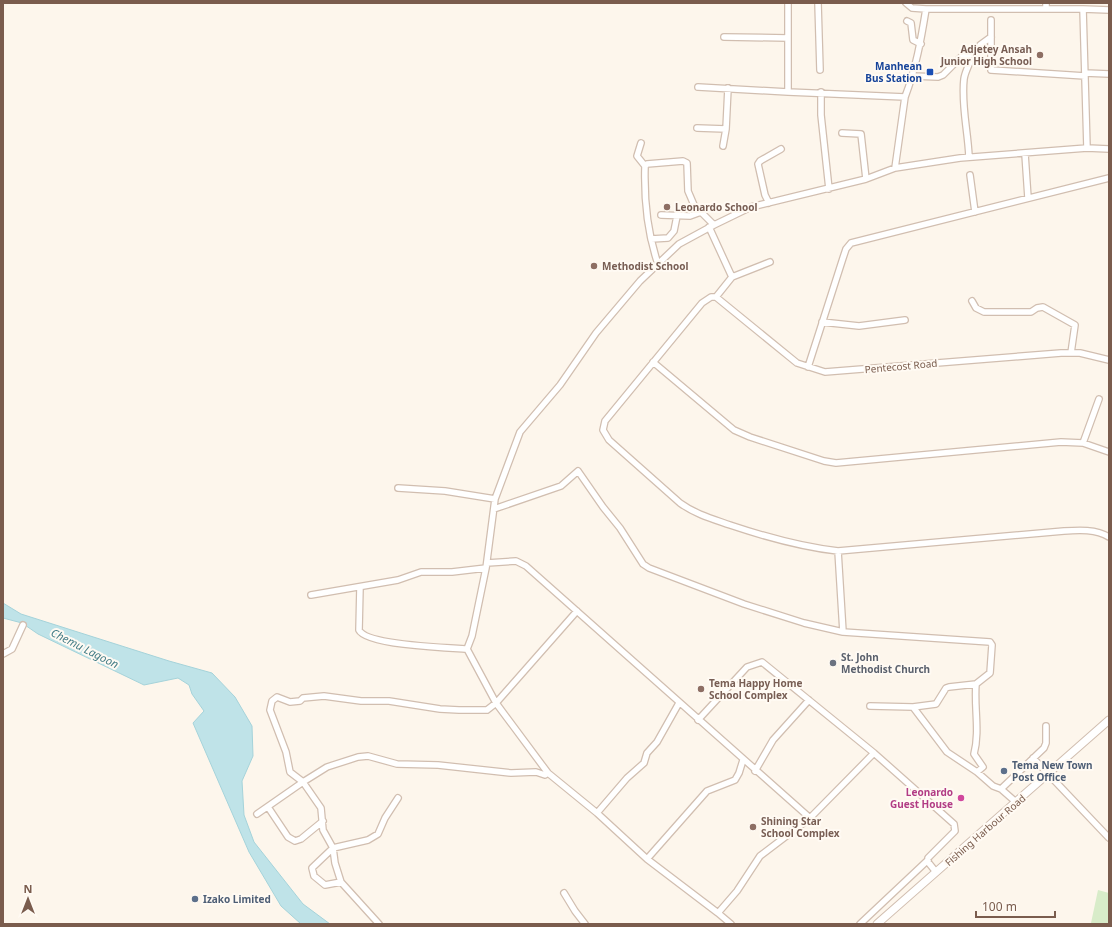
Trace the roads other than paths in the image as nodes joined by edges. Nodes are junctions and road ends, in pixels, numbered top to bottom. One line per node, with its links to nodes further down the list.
1 (788, 3): 12 (street)
2 (818, 3): 15 (street)
3 (906, 3): 5 (street)
4 (1046, 6): 5 (street); 6 (street)
5 (926, 9): 13 (street)
6 (1083, 9): 7 (street); 17 (street)
7 (1109, 10)
8 (991, 20): 11 (street)
9 (907, 21): 13 (street)
10 (724, 37): 12 (street)
11 (991, 37): 14 (street); 17 (street)
12 (788, 38): 21 (street)
13 (921, 44): 18 (street)
14 (972, 56): 18 (street); 33 (street)
15 (820, 70)
16 (1109, 74): 17 (street)
17 (1085, 75): 29 (street)
18 (913, 76): 23 (street)
19 (698, 87): 20 (street)
20 (728, 88): 21 (street); 25 (street)
21 (788, 92): 22 (street)
22 (821, 92): 23 (street); 39 (street)
23 (905, 97): 35 (street)
24 (697, 128): 25 (street)
25 (726, 129): 28 (street)
26 (842, 133): 38 (street)
27 (641, 142): 34 (street)
28 (723, 146)
29 (1087, 148): 31 (street); 32 (street)
30 (781, 149): 41 (street)
31 (1109, 149)
32 (1025, 154): 33 (street); 40 (street)
33 (970, 157): 35 (street)
34 (645, 166): 42 (street); 47 (street)
35 (894, 168): 38 (street)
36 (970, 175): 43 (street)
37 (1109, 178): 40 (street)
38 (866, 179): 39 (street)
39 (829, 189): 41 (street)
40 (1028, 198): 43 (street)
41 (769, 203): 46 (street)
42 (701, 212): 45 (street); 46 (street)
43 (975, 212): 54 (street)
44 (661, 215): 45 (street)
45 (677, 216): 47 (street)
46 (712, 226): 49 (street); 50 (street)
47 (651, 239): 49 (street)
48 (770, 262): 50 (street)
49 (658, 264): 63 (street)
50 (732, 278): 51 (street)
51 (716, 297): 57 (street); 58 (street, Pentecost Road)
52 (972, 301): 55 (street)
53 (905, 320): 54 (street)
54 (822, 322): 58 (street)
55 (1071, 353): 56 (street, Pentecost Road); 58 (street, Pentecost Road)
56 (1109, 360)
57 (654, 362): 60 (street); 66 (street)
58 (808, 367)
59 (1099, 399): 60 (street)
60 (1083, 443): 61 (street)
61 (1109, 452)
62 (398, 488): 63 (street)
63 (496, 499): 64 (street)
64 (494, 509): 67 (street); 72 (street)
65 (1109, 538): 66 (street)
66 (838, 551): 72 (street)
67 (486, 566): 68 (street); 70 (street); 73 (street)
68 (360, 587): 69 (street); 73 (street)
69 (311, 595)
70 (578, 611): 77 (street); 78 (street)
71 (23, 625): 74 (street)
72 (843, 632): 75 (street)
73 (467, 649): 77 (street)
74 (3, 654)
75 (976, 684): 80 (street); 88 (street)
76 (809, 700): 81 (street); 84 (street); 87 (street)
77 (496, 703): 89 (street); 91 (street)
78 (679, 703): 81 (street); 96 (street)
79 (870, 706): 80 (street)
80 (913, 707): 88 (street)
81 (698, 720): 86 (street)
82 (1109, 720): 90 (street, Fishing Harbour Road)
83 (1046, 726): 85 (street)
84 (874, 754): 98 (street); 103 (street)
85 (1033, 758): 90 (street); 92 (street)
86 (743, 760): 87 (street); 102 (street)
87 (754, 771): 98 (street)
88 (977, 772): 92 (street)
89 (548, 773): 91 (street); 96 (street)
90 (1050, 774): 94 (street, Fishing Harbour Road); 100 (street)
91 (303, 782): 95 (street); 99 (street)
92 (1001, 789): 94 (street)
93 (398, 798): 101 (street)
94 (1017, 803): 104 (street, Fishing Harbour Road)
95 (268, 807): 97 (street); 99 (street)
96 (596, 813): 102 (street)
97 (257, 814)
98 (810, 818): 107 (street)
99 (323, 822): 101 (street)
100 (1109, 838)
101 (333, 848): 105 (street); 105 (street)
102 (647, 859): 107 (street)
103 (928, 860): 104 (street); 111 (street)
104 (936, 872): 112 (street, Fishing Harbour Road)
105 (341, 882): 108 (street)
106 (564, 894): 109 (street)
107 (718, 912): 110 (street)
108 (379, 924)
109 (585, 924)
110 (731, 924)
111 (860, 924)
112 (877, 924)

